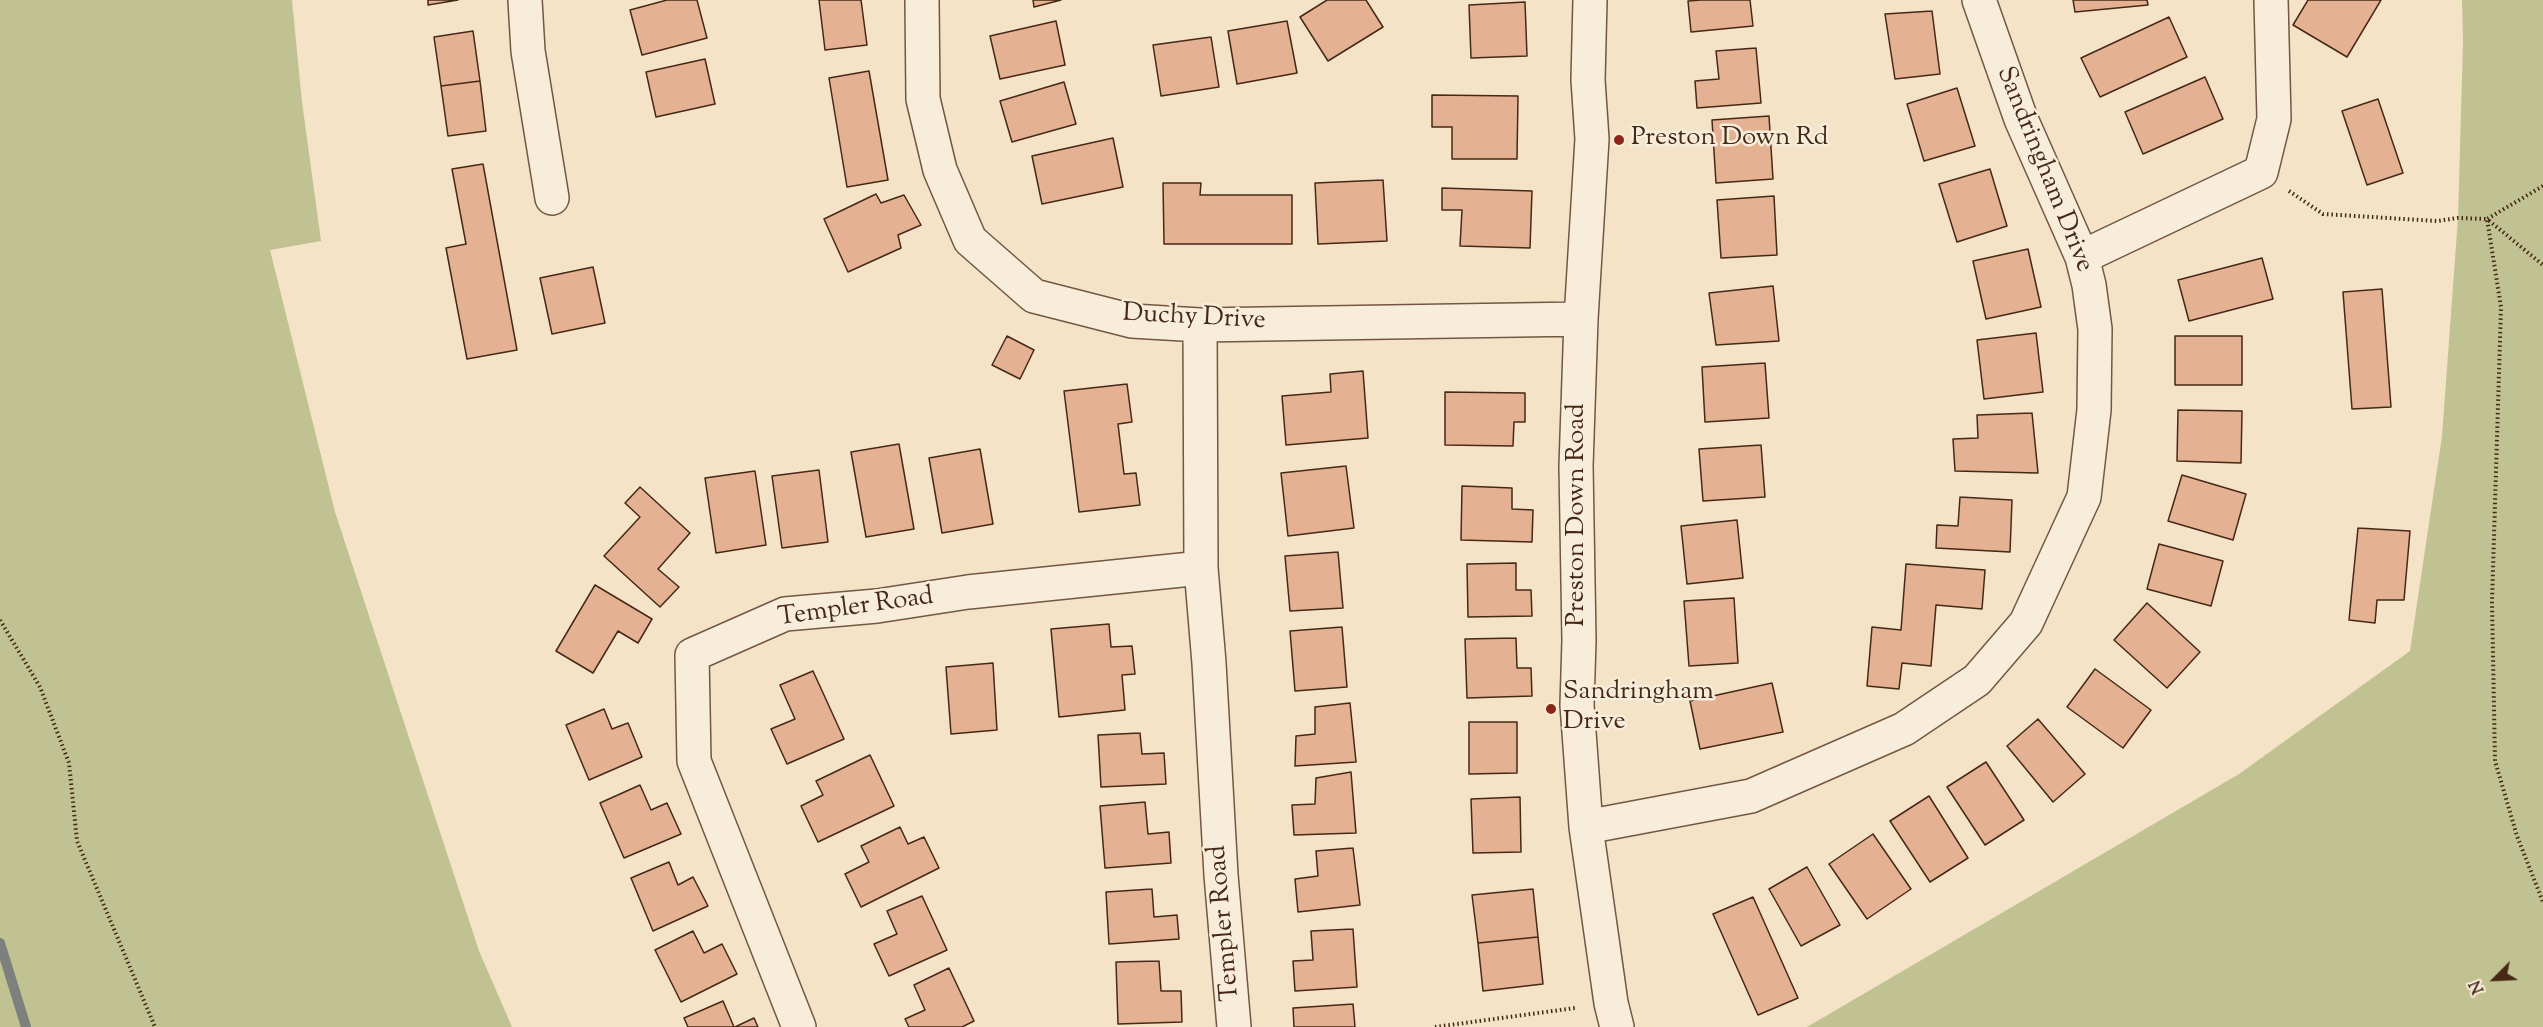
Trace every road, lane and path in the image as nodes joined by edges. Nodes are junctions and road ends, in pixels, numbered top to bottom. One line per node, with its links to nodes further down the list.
1 (525, 0): 8 (street)
2 (922, 0): 13 (street, Duchy Drive)
3 (1590, 0): 12 (street, Preston Down Road)
4 (1979, 0): 10 (street, Sandringham Drive)
5 (2271, 0): 6 (street)
6 (2261, 172): 9 (path); 10 (street)
7 (2543, 186): 9 (path)
8 (552, 198)
9 (2487, 219): 11 (path); 17 (path)
10 (2082, 257): 16 (street, Sandringham Drive)
11 (2543, 266)
12 (1581, 319): 13 (street, Duchy Drive); 16 (street, Preston Down Road)
13 (1200, 325): 14 (street, Templer Road)
14 (1201, 568): 20 (street, Templer Road); 21 (street, Templer Road)
15 (0, 620): 19 (path)
16 (1586, 827): 18 (street, Preston Down Road)
17 (2543, 902)
18 (1614, 1015): 22 (path)
19 (155, 1027)
20 (799, 1027)
21 (1234, 1027)
22 (1435, 1027)

